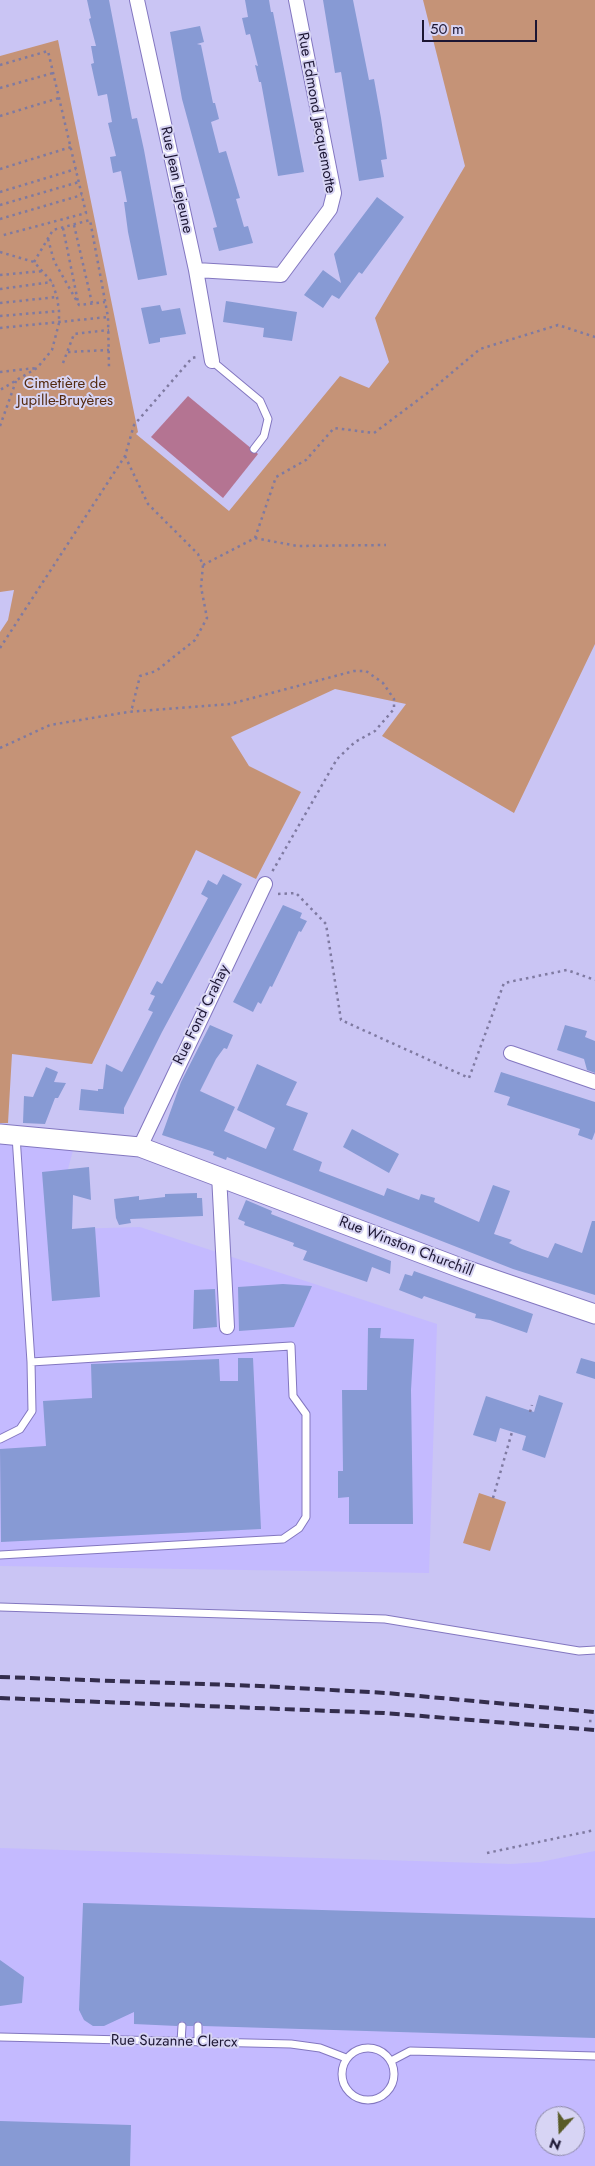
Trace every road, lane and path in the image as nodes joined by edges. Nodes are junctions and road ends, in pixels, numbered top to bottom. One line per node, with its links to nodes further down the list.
1 (137, 0): 22 (street, Rue Jean Lejeune)
2 (296, 0): 22 (street, Rue Edmond Jacquemotte)
3 (0, 65): 4 (path)
4 (53, 73): 5 (path); 6 (path)
5 (0, 88)
6 (59, 98): 7 (path); 8 (path)
7 (0, 116)
8 (71, 147): 9 (path); 10 (path)
9 (0, 168)
10 (76, 169): 11 (path); 12 (path)
11 (79, 182): 13 (path); 14 (path)
12 (0, 192)
13 (82, 195): 15 (path); 18 (path)
14 (0, 205)
15 (0, 219)
16 (74, 225): 17 (path); 28 (path); 30 (path)
17 (63, 228): 19 (path); 31 (path)
18 (0, 236)
19 (48, 239): 21 (path); 31 (path)
20 (0, 252): 21 (path)
21 (34, 262): 23 (path)
22 (196, 270): 41 (street, Rue Jean Lejeune)
23 (42, 271): 24 (path); 25 (path)
24 (0, 275)
25 (52, 282): 26 (path); 27 (path)
26 (0, 289)
27 (58, 297): 29 (path); 32 (path)
28 (106, 302): 30 (path); 34 (path)
29 (0, 303)
30 (92, 303): 31 (path)
31 (79, 305)
32 (59, 311): 33 (path); 35 (path)
33 (0, 316)
34 (108, 317): 35 (path); 37 (path)
35 (59, 323): 36 (path); 43 (path)
36 (0, 328)
37 (109, 330): 39 (path); 40 (path)
38 (595, 337): 51 (path)
39 (109, 350): 40 (path); 44 (path)
40 (67, 352): 42 (path)
41 (211, 358): 49 (lane); 50 (path)
42 (64, 363)
43 (37, 368): 45 (path); 46 (path)
44 (109, 368)
45 (0, 372)
46 (17, 379): 47 (path); 48 (path)
47 (0, 390)
48 (0, 426)
49 (254, 448)
50 (125, 456): 53 (path); 54 (path)
51 (255, 538): 52 (path); 53 (path)
52 (386, 545)
53 (203, 565): 55 (path)
54 (0, 648)
55 (128, 712): 56 (path); 57 (path)
56 (0, 748)
57 (265, 884): 63 (street, Rue Fond Crahay)
58 (278, 894): 59 (path)
59 (595, 980)
60 (511, 1053): 61 (street)
61 (595, 1082)
62 (8, 1135): 63 (main road, Rue Winston Churchill); 67 (lane)
63 (140, 1147): 64 (main road, Rue Winston Churchill)
64 (219, 1175): 65 (main road, Rue Winston Churchill); 66 (street)
65 (595, 1314)
66 (227, 1327)
67 (31, 1362): 71 (lane); 73 (lane)
68 (532, 1405): 69 (path)
69 (530, 1412)
70 (512, 1432): 72 (path)
71 (0, 1439)
72 (493, 1498)
73 (0, 1555)
74 (0, 1607): 75 (lane)
75 (595, 1650)
76 (590, 1721): 77 (path)
77 (595, 1721)
78 (595, 1830): 79 (path)
79 (487, 1852)
80 (182, 2026): 83 (lane)
81 (198, 2026): 84 (lane)
82 (0, 2038): 83 (lane, Rue Suzanne Clercx)
83 (181, 2042): 84 (lane, Rue Suzanne Clercx)
84 (198, 2042): 86 (lane, Rue Suzanne Clercx)
85 (595, 2056): 87 (lane)
86 (346, 2058): 87 (lane); 87 (lane)
87 (391, 2060)

